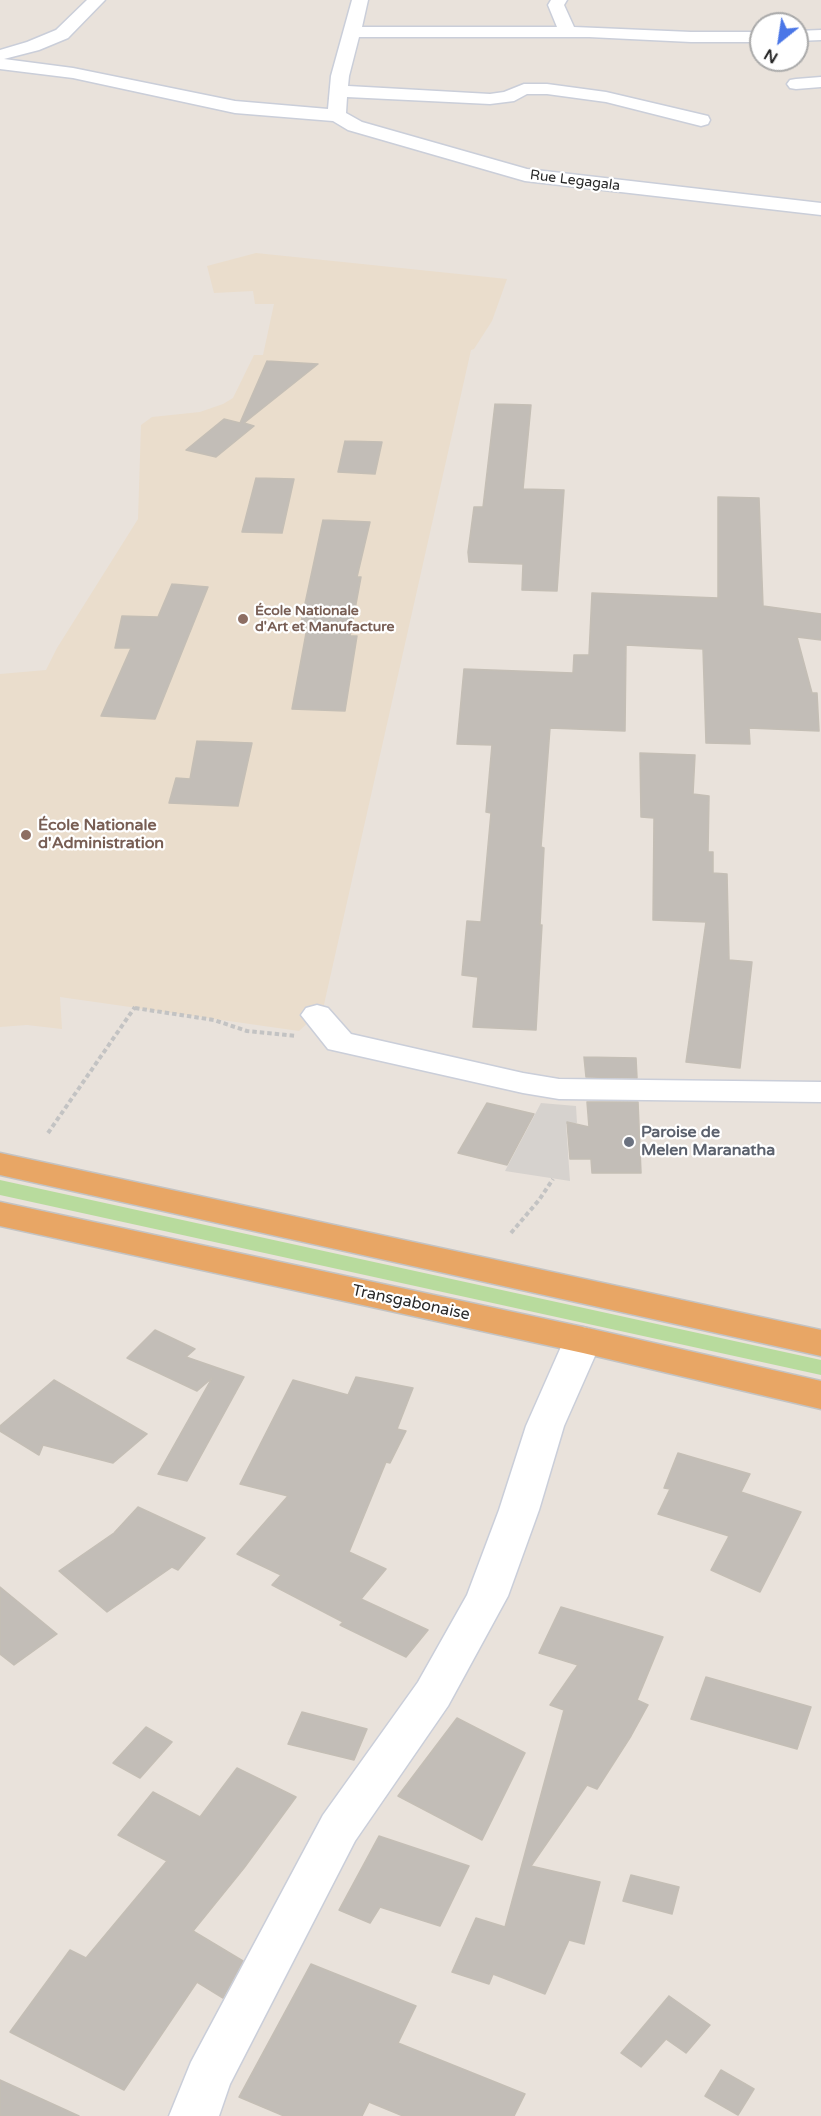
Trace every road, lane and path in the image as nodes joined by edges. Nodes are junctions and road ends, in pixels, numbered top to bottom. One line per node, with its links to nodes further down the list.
1 (97, 0): 7 (street)
2 (360, 0): 4 (street)
3 (559, 0): 5 (street)
4 (351, 32): 5 (street); 11 (street)
5 (568, 32): 6 (street)
6 (749, 37)
7 (0, 55)
8 (0, 64): 12 (street)
9 (821, 82): 10 (street)
10 (796, 84)
11 (339, 91): 12 (street); 13 (street)
12 (337, 115): 14 (street, Rue Legagala)
13 (701, 120)
14 (821, 209)
15 (317, 1015): 16 (street)
16 (340, 1042): 17 (street); 18 (path)
17 (821, 1092)
18 (48, 1133)
19 (0, 1164): 24 (highway)
20 (553, 1179): 22 (path)
21 (0, 1214): 23 (highway, Transgabonaise)
22 (511, 1233)
23 (583, 1340): 25 (highway, Transgabonaise); 26 (street)
24 (821, 1343)
25 (821, 1395)
26 (194, 2116)

